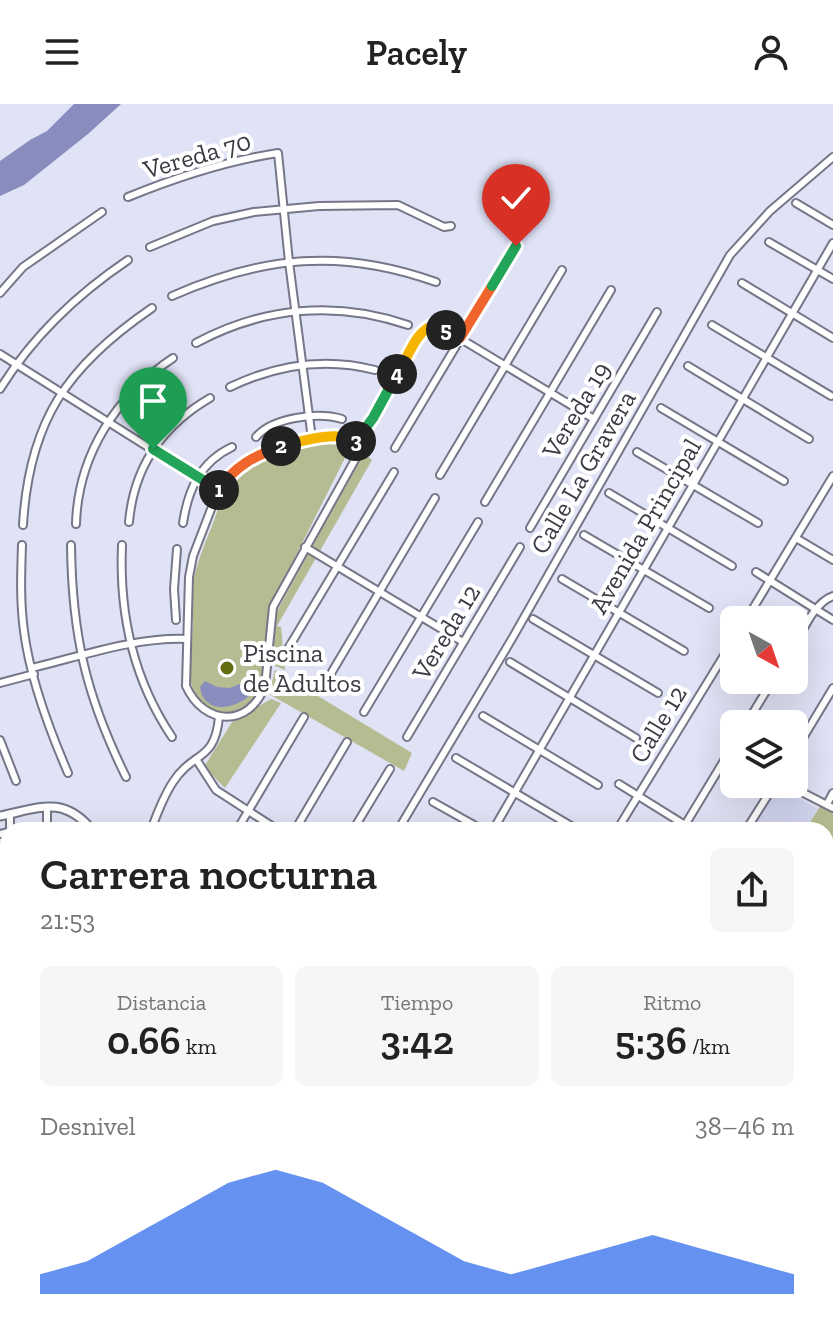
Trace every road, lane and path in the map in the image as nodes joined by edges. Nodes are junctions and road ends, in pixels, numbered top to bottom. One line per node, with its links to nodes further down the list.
1 (833, 157): 162 (street, Calle La Gravera)
2 (128, 197): 4 (street, Vereda 70)
3 (796, 203): 6 (street)
4 (284, 209): 7 (street); 11 (street); 13 (street)
5 (102, 212): 20 (street)
6 (833, 225)
7 (451, 226)
8 (769, 242): 15 (street)
9 (833, 243): 15 (street, Avenida Principal)
10 (516, 246): 28 (street)
11 (150, 247)
12 (128, 260): 34 (street)
13 (289, 262): 17 (street); 21 (street); 23 (street)
14 (562, 270): 36 (street)
15 (817, 270): 16 (street); 25 (street, Avenida Principal)
16 (833, 279)
17 (436, 282)
18 (742, 283): 25 (street)
19 (611, 290): 42 (street)
20 (0, 293)
21 (172, 296)
22 (152, 308): 41 (street)
23 (296, 311): 26 (street); 30 (street); 35 (street)
24 (657, 312): 49 (street, Vereda 19)
25 (792, 313): 29 (street); 32 (street, Avenida Principal)
26 (408, 325)
27 (712, 325): 32 (street)
28 (460, 338): 36 (street); 54 (street); 57 (street)
29 (833, 338)
30 (196, 343)
31 (0, 354): 34 (street)
32 (766, 357): 43 (street); 45 (street, Avenida Principal)
33 (173, 358): 50 (street)
34 (16, 364): 40 (street); 41 (street)
35 (303, 364): 38 (street); 39 (street); 47 (street)
36 (505, 365): 42 (street); 61 (street)
37 (688, 366): 45 (street)
38 (375, 370)
39 (230, 387)
40 (0, 389)
41 (62, 393): 50 (street); 77 (street)
42 (550, 393): 49 (street); 71 (street)
43 (831, 396)
44 (210, 398): 58 (street)
45 (742, 399): 53 (street); 55 (street, Avenida Principal)
46 (661, 408): 55 (street)
47 (309, 417): 48 (street); 51 (street); 52 (street)
48 (342, 419)
49 (594, 419): 79 (street, Vereda 19)
50 (107, 422): 58 (street); 76 (street)
51 (256, 437)
52 (312, 439): 54 (street); 66 (street)
53 (809, 439)
54 (356, 441): 85 (street)
55 (716, 442): 64 (street); 65 (street, Avenida Principal)
56 (232, 447): 63 (street)
57 (395, 448)
58 (153, 449): 63 (street); 72 (street)
59 (637, 452): 65 (street)
60 (394, 472): 89 (street)
61 (440, 475)
62 (833, 476): 68 (street)
63 (197, 478): 66 (street); 74 (street)
64 (784, 481)
65 (691, 485): 75 (street); 78 (street, Avenida Principal)
66 (218, 491): 96 (street)
67 (609, 493): 78 (street)
68 (823, 495): 70 (street); 81 (street)
69 (435, 498): 97 (street)
70 (833, 501)
71 (485, 502)
72 (129, 522)
73 (478, 522): 103 (street)
74 (183, 523)
75 (758, 523)
76 (76, 524)
77 (23, 525)
78 (666, 527): 90 (street); 91 (street, Avenida Principal)
79 (530, 528)
80 (584, 535): 91 (street)
81 (796, 538): 88 (street); 94 (street)
82 (22, 545): 117 (street)
83 (71, 545): 114 (street)
84 (122, 545): 110 (street)
85 (305, 547): 89 (street); 125 (street)
86 (520, 547): 109 (street, Vereda 12)
87 (177, 549): 95 (street)
88 (833, 560)
89 (337, 566): 97 (street); 112 (street)
90 (732, 566)
91 (642, 570): 100 (street); 102 (street, Avenida Principal)
92 (756, 572): 94 (street)
93 (562, 579): 102 (street)
94 (770, 581): 99 (street); 101 (street)
95 (174, 589): 96 (street); 105 (street)
96 (187, 589): 108 (street)
97 (379, 592): 103 (street); 119 (street)
98 (833, 596): 101 (street)
99 (755, 606)
100 (709, 608)
101 (816, 609): 106 (street); 107 (street)
102 (618, 613): 111 (street); 113 (street, Avenida Principal)
103 (421, 617): 109 (street); 123 (street)
104 (533, 619): 113 (street)
105 (176, 620)
106 (833, 620)
107 (808, 622)
108 (187, 639): 110 (street); 125 (street)
109 (463, 642): 129 (street, Vereda 12)
110 (130, 645): 114 (street); 128 (street)
111 (684, 651)
112 (286, 652)
113 (594, 656): 121 (street); 122 (street, Avenida Principal)
114 (81, 657): 117 (street); 139 (street)
115 (510, 662): 122 (street)
116 (720, 662): 146 (street, Calle 12)
117 (33, 671): 118 (street); 138 (street)
118 (0, 683)
119 (323, 687)
120 (833, 688): 127 (street)
121 (658, 693)
122 (570, 698): 130 (street); 133 (street, Avenida Principal)
123 (364, 712)
124 (483, 716): 133 (street)
125 (219, 717): 135 (street)
126 (304, 717): 151 (street)
127 (808, 730)
128 (172, 737)
129 (407, 737)
130 (636, 738)
131 (0, 740): 140 (street)
132 (347, 742): 160 (street)
133 (540, 751): 142 (street); 143 (street, Avenida Principal)
134 (456, 758): 143 (street)
135 (196, 759): 151 (street); 157 (street)
136 (720, 768): 168 (street)
137 (390, 769): 161 (street)
138 (68, 773)
139 (126, 777)
140 (16, 781)
141 (619, 784): 146 (street)
142 (598, 785)
143 (516, 792): 164 (street, Avenida Principal); 165 (street)
144 (833, 793): 149 (street)
145 (808, 795): 149 (street)
146 (638, 796): 166 (street, Calle 12); 167 (street)
147 (766, 798): 169 (street)
148 (433, 802): 163 (street)
149 (830, 806)
150 (47, 808): 152 (street); 155 (street); 156 (street)
151 (248, 812): 158 (street); 159 (street)
152 (10, 814): 153 (street); 154 (street)
153 (0, 816)
154 (10, 822)
155 (47, 822)
156 (85, 822)
157 (155, 822)
158 (242, 822)
159 (265, 822)
160 (300, 822)
161 (358, 822)
162 (403, 822)
163 (469, 822)
164 (498, 822)
165 (565, 822)
166 (622, 822)
167 (675, 822)
168 (688, 822)
169 (751, 822)

